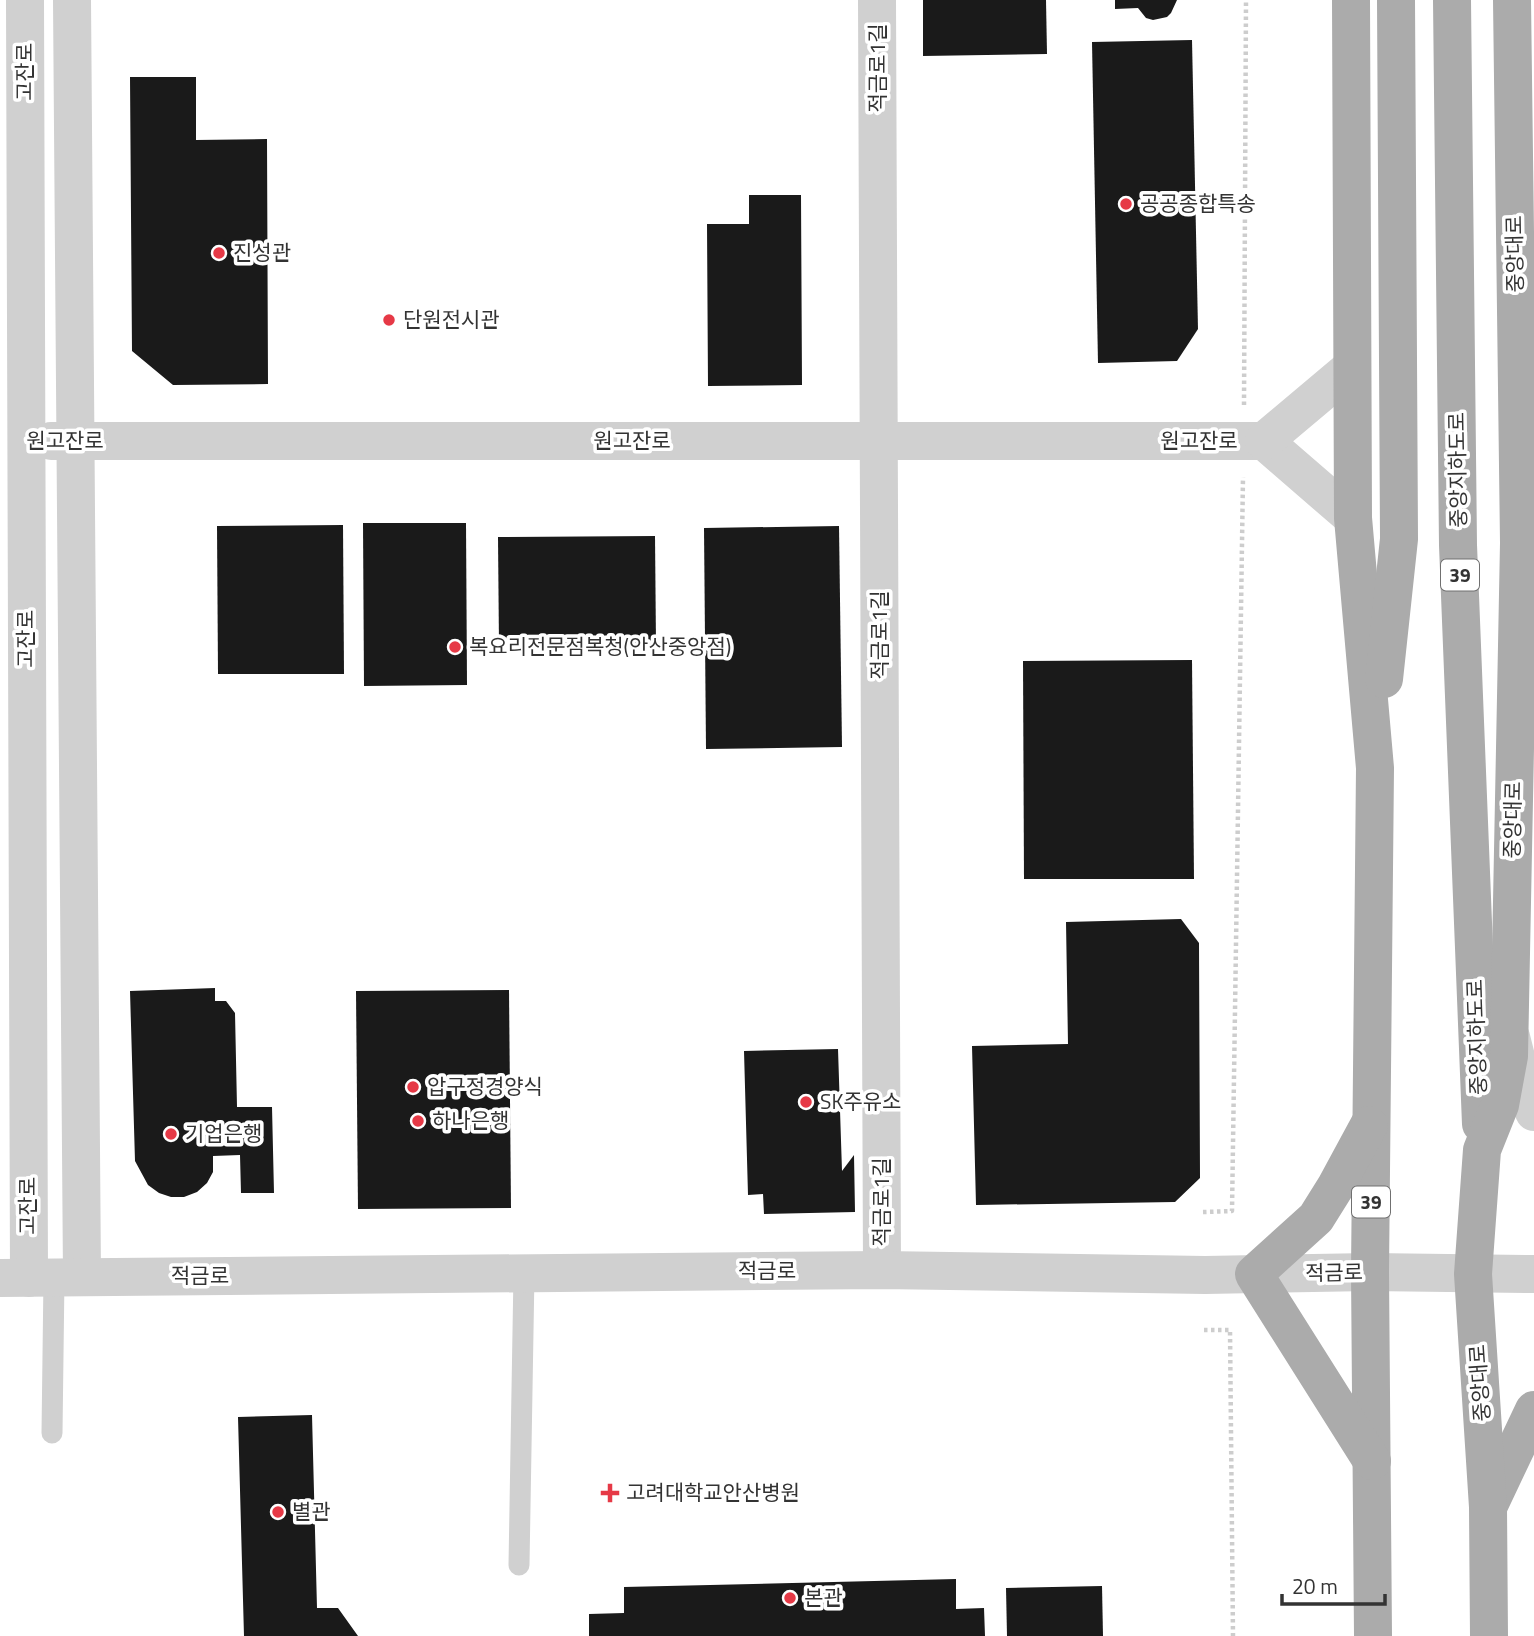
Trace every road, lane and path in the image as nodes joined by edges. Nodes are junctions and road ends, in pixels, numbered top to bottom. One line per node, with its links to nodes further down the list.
1 (24, 0): 10 (street, 고잔로)
2 (72, 0): 11 (street)
3 (877, 0): 12 (street, 적금로1길)
4 (1246, 0): 13 (path)
5 (1351, 0): 9 (main road)
6 (1396, 0): 15 (main road, 39)
7 (1452, 0): 19 (main road, 중앙지하도로 / 39)
8 (1512, 0): 16 (main road, 중앙대로)
9 (1352, 367): 13 (street); 14 (main road)
10 (13, 441): 11 (street, 원고잔로); 27 (street, 고잔로)
11 (76, 441): 12 (street, 원고잔로); 27 (street)
12 (879, 441): 13 (street, 원고잔로); 21 (street, 적금로1길)
13 (1254, 441): 14 (street); 20 (path)
14 (1353, 518): 15 (main road)
15 (1375, 768): 18 (main road, 39)
16 (1509, 1030): 17 (street); 19 (main road, 중앙대로)
17 (1534, 1112)
18 (1372, 1121): 22 (main road, 39); 24 (main road)
19 (1482, 1150): 25 (main road, 중앙대로 / 39)
20 (1203, 1212)
21 (882, 1270): 23 (street, 적금로); 24 (street, 적금로)
22 (1370, 1272): 24 (street, 적금로); 25 (street, 적금로); 31 (main road, 39)
23 (524, 1273): 27 (street, 적금로); 33 (lane)
24 (1254, 1274): 31 (main road)
25 (1473, 1274): 26 (street, 적금로); 32 (main road, 중앙대로 / 39)
26 (1534, 1274)
27 (41, 1277): 30 (lane)
28 (1204, 1329): 34 (path)
29 (1534, 1410): 32 (main road)
30 (52, 1433)
31 (1372, 1461): 35 (main road, 39)
32 (1488, 1507): 36 (main road, 중앙대로 / 39)
33 (519, 1564)
34 (1233, 1636)
35 (1373, 1636)
36 (1489, 1636)

